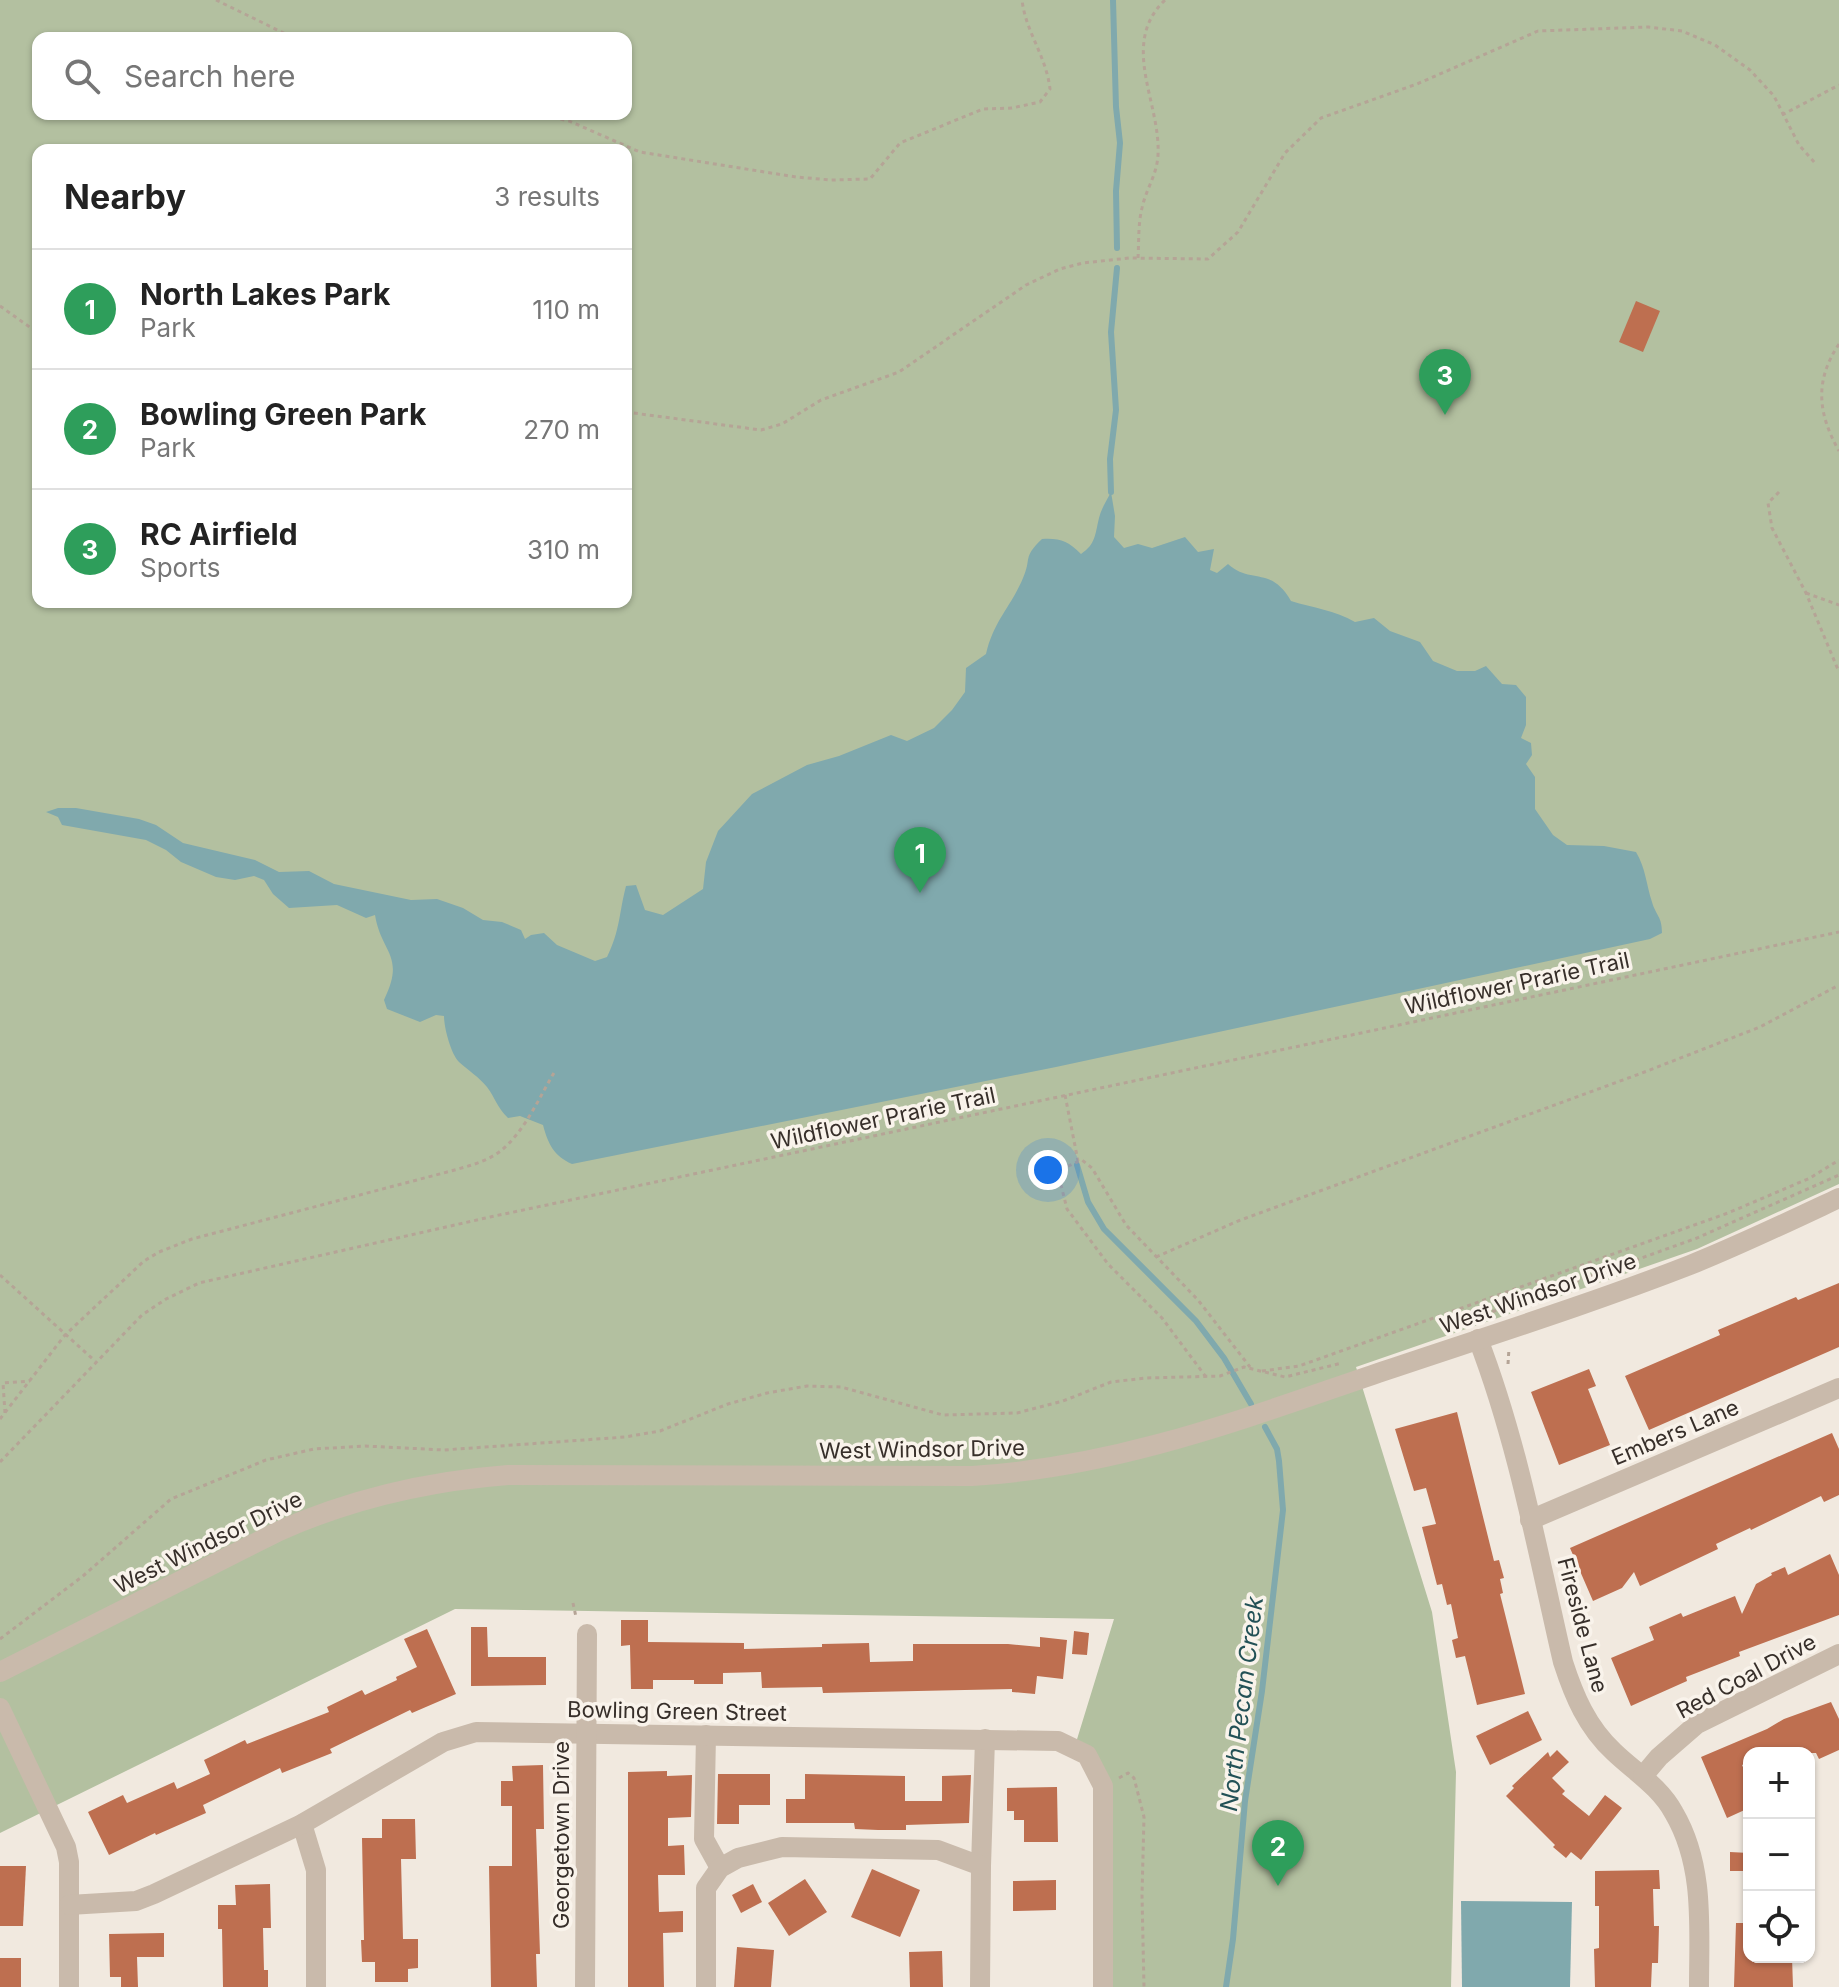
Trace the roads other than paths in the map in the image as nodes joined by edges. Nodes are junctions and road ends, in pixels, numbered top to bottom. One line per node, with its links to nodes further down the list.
1 (1839, 1198): 2 (street, West Windsor Drive)
2 (1478, 1339): 4 (street, Fireside Lane); 7 (street, West Windsor Drive)
3 (1839, 1388): 4 (street, Embers Lane)
4 (1530, 1520): 12 (street, Fireside Lane)
5 (587, 1634): 9 (street, Georgetown Drive)
6 (1839, 1654): 12 (street, Red Coal Drive)
7 (0, 1672)
8 (0, 1708): 16 (street)
9 (585, 1733): 10 (street, Bowling Green Street); 13 (street, Bowling Green Street); 19 (street, Georgetown Drive)
10 (706, 1735): 11 (street, Bowling Green Street); 15 (street)
11 (985, 1739): 14 (street); 22 (street, Bowling Green Street)
12 (1643, 1776): 23 (street, Fireside Lane)
13 (302, 1824): 16 (street, Bowling Green Street); 18 (street)
14 (981, 1866): 15 (street); 21 (street)
15 (720, 1868): 20 (street)
16 (69, 1905): 17 (street)
17 (69, 1987)
18 (316, 1987)
19 (585, 1987)
20 (706, 1987)
21 (980, 1987)
22 (1103, 1987)
23 (1699, 1987)

